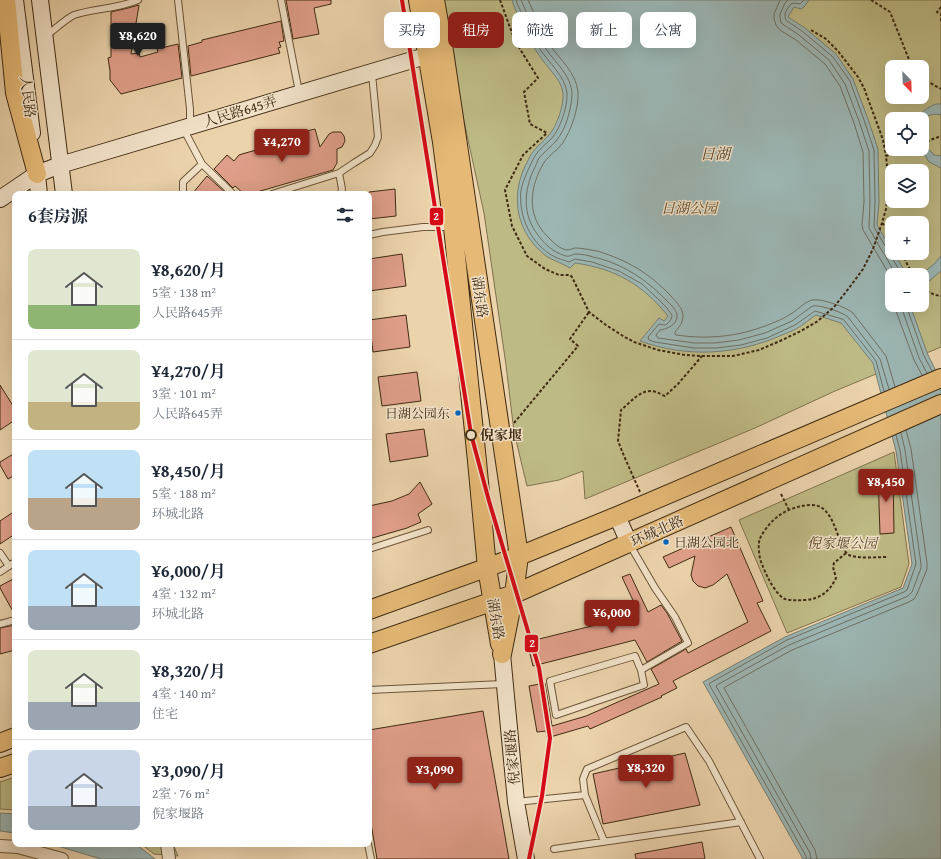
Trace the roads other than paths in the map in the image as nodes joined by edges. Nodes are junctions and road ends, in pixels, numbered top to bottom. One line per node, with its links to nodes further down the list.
1 (6, 0): 17 (main road)
2 (15, 0): 17 (main road, 人民路)
3 (40, 0): 9 (main road, 人民路)
4 (138, 0): 9 (lane)
5 (178, 0): 13 (lane)
6 (280, 0): 12 (lane)
7 (418, 0): 10 (main road, 湖东路)
8 (435, 0): 10 (main road, 湖东路)
9 (45, 37): 15 (main road, 人民路)
10 (436, 53): 11 (main road, 人民路645弄); 25 (main road, 湖东路); 34 (main road, 湖东路)
11 (372, 72): 12 (main road, 人民路645弄); 16 (lane)
12 (300, 94): 13 (main road, 人民路645弄)
13 (187, 127): 14 (lane); 15 (main road, 人民路645弄)
14 (202, 164): 20 (lane); 21 (lane)
15 (60, 165): 17 (main road, 人民路645弄); 19 (main road, 人民路)
16 (339, 173): 22 (lane); 23 (lane)
17 (37, 174): 18 (main road, 人民路); 24 (main road, 人民路645弄)
18 (40, 191)
19 (64, 191)
20 (183, 191)
21 (230, 191)
22 (282, 191)
23 (342, 191)
24 (0, 199)
25 (453, 227): 26 (lane); 37 (main road, 湖东路)
26 (372, 234)
27 (941, 378): 29 (main road, 环城北路)
28 (941, 404): 31 (main road, 环城北路)
29 (617, 516): 31 (main road); 34 (main road, 环城北路)
30 (428, 530): 32 (lane)
31 (629, 543): 39 (main road, 环城北路); 46 (lane)
32 (372, 548)
33 (0, 553): 36 (lane)
34 (518, 556): 37 (main road, 环城北路); 39 (main road, 湖东路)
35 (12, 564): 36 (lane)
36 (9, 566): 38 (lane)
37 (487, 568): 40 (main road, 湖东路); 41 (main road, 环城北路)
38 (0, 572)
39 (514, 594): 40 (main road, 环城北路); 45 (main road, 湖东路)
40 (494, 602): 44 (main road, 环城北路); 45 (main road, 湖东路)
41 (372, 609)
42 (12, 621): 43 (lane)
43 (0, 624)
44 (372, 643)
45 (502, 654): 47 (main road, 倪家堰路)
46 (641, 670): 46 (lane)
47 (505, 684): 48 (lane); 54 (main road, 倪家堰路)
48 (372, 690)
49 (12, 738): 50 (main road)
50 (0, 743)
51 (12, 764): 52 (main road)
52 (0, 768)
53 (585, 795): 54 (lane); 55 (lane); 56 (lane)
54 (516, 802): 66 (main road, 倪家堰路)
55 (741, 822): 56 (lane); 67 (lane)
56 (604, 841): 62 (lane)
57 (0, 846): 58 (street)
58 (12, 847)
59 (18, 847): 63 (street)
60 (167, 847): 64 (street)
61 (369, 847): 65 (lane)
62 (554, 849)
63 (62, 859)
64 (169, 859)
65 (371, 859)
66 (526, 859)
67 (760, 859)

